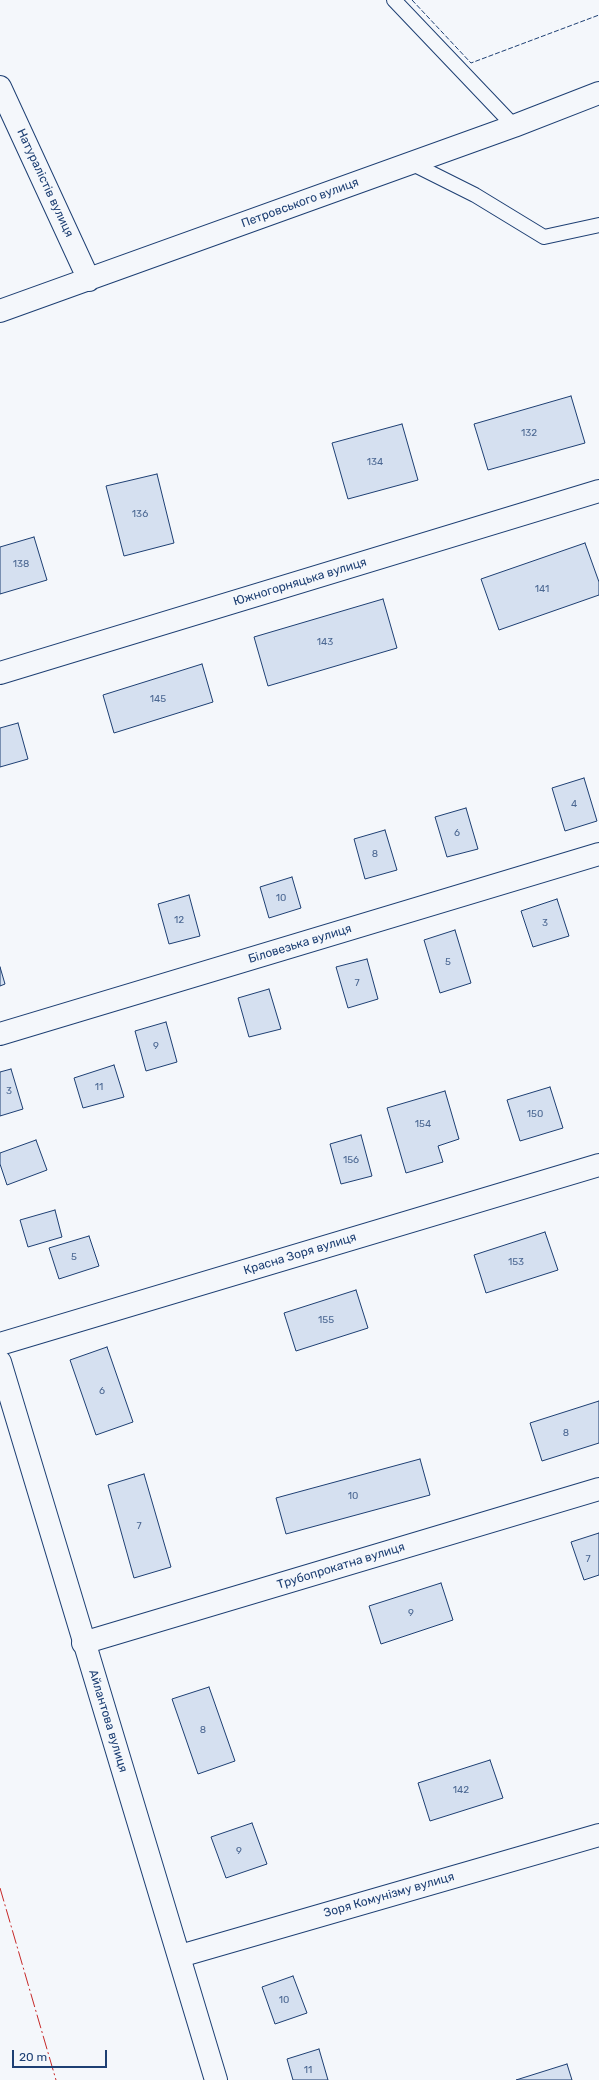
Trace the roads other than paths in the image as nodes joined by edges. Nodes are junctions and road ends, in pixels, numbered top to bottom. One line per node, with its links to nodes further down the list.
1 (394, 0): 4 (lane)
2 (0, 87): 7 (street, Натуралістів вулиця)
3 (599, 93): 4 (street, Петровського вулиця)
4 (514, 126): 5 (street, Петровського вулиця)
5 (410, 163): 6 (lane); 7 (street, Петровського вулиця)
6 (599, 225)
7 (89, 280): 8 (street, Петровського вулиця)
8 (0, 311)
9 (599, 491): 10 (street, Южногорняцька вулиця)
10 (0, 673)
11 (599, 854): 12 (street, Біловезька вулиця)
12 (0, 1034)
13 (599, 1165): 14 (street, Красна Зоря вулиця)
14 (0, 1344)
15 (0, 1362): 17 (street, Айлантова вулиця)
16 (599, 1489): 17 (street, Трубопрокатна вулиця)
17 (83, 1643): 19 (street, Айлантова вулиця)
18 (599, 1835): 19 (street, Зоря Комунізму вулиця)
19 (180, 1956): 20 (street, Айлантова вулиця)
20 (216, 2080)

